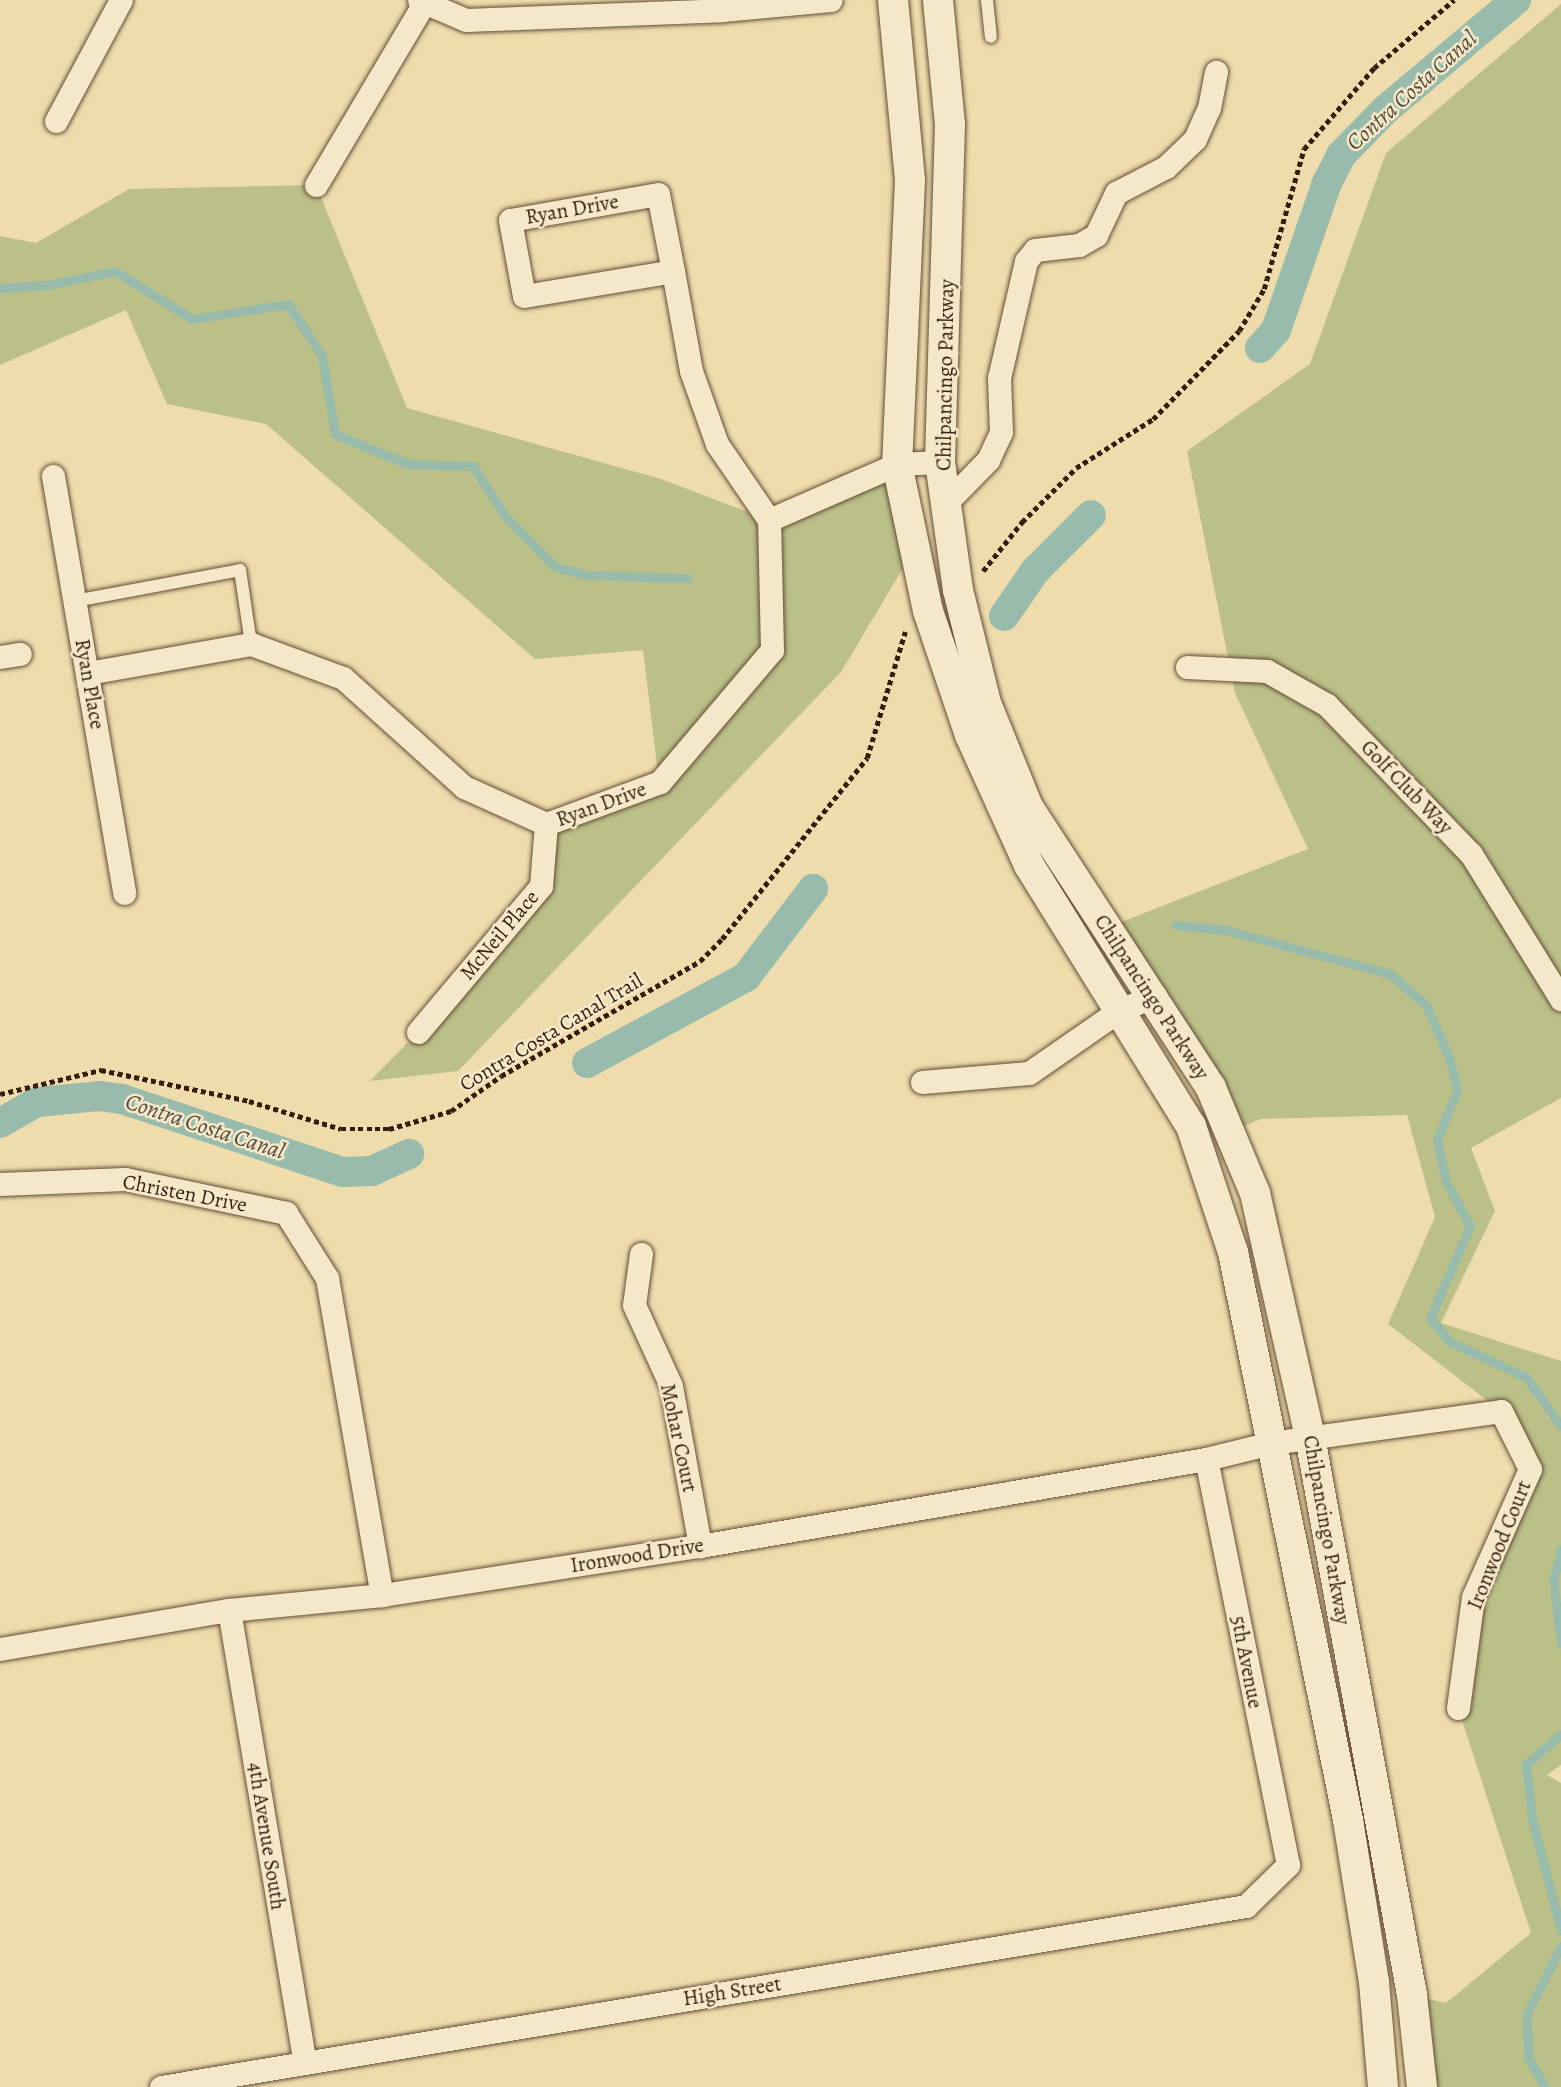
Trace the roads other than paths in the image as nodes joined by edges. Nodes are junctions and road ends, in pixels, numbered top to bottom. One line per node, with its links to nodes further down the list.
1 (121, 0): 10 (street)
2 (831, 0): 7 (street)
3 (893, 0): 14 (street, Chilpancingo Parkway)
4 (938, 0): 13 (street, Chilpancingo Parkway)
5 (987, 0): 8 (lane)
6 (424, 1): 7 (street); 11 (street)
7 (722, 5)
8 (991, 37)
9 (1216, 72): 16 (street)
10 (56, 121)
11 (316, 186)
12 (673, 271): 12 (street, Ryan Drive); 17 (street, Ryan Drive)
13 (940, 461): 14 (street); 16 (street, Chilpancingo Parkway)
14 (897, 464): 17 (street); 26 (street, Chilpancingo Parkway)
15 (53, 476): 18 (street, Ryan Place)
16 (945, 504): 24 (street, Chilpancingo Parkway)
17 (769, 520): 22 (street, Ryan Drive)
18 (75, 601): 19 (lane); 21 (street, Ryan Place)
19 (251, 643): 21 (street); 22 (street, Ryan Drive)
20 (1187, 667): 25 (street, Golf Club Way)
21 (88, 673): 23 (street, Ryan Place)
22 (546, 824): 27 (street, McNeil Place)
23 (124, 893)
24 (1154, 996): 26 (street); 31 (street, Chilpancingo Parkway)
25 (1561, 999)
26 (1120, 1010): 28 (street); 32 (street, Chilpancingo Parkway)
27 (418, 1032)
28 (922, 1082)
29 (0, 1184): 35 (street, Christen Drive)
30 (640, 1254): 34 (street, Mohar Court)
31 (1310, 1437): 32 (street, Ironwood Court); 38 (street, Ironwood Court); 43 (street, Chilpancingo Parkway)
32 (1271, 1443): 33 (street, Ironwood Drive); 42 (street, Chilpancingo Parkway)
33 (1206, 1459): 34 (street, Ironwood Drive); 39 (street, 5th Avenue)
34 (699, 1546): 35 (street, Ironwood Drive)
35 (382, 1595): 36 (street, Ironwood Drive)
36 (229, 1610): 37 (street, Ironwood Drive); 40 (street, 4th Avenue South)
37 (0, 1649)
38 (1458, 1708)
39 (1287, 1865): 40 (street, High Street)
40 (305, 2062): 41 (street, High Street)
41 (161, 2087)
42 (1383, 2087)
43 (1422, 2087)

